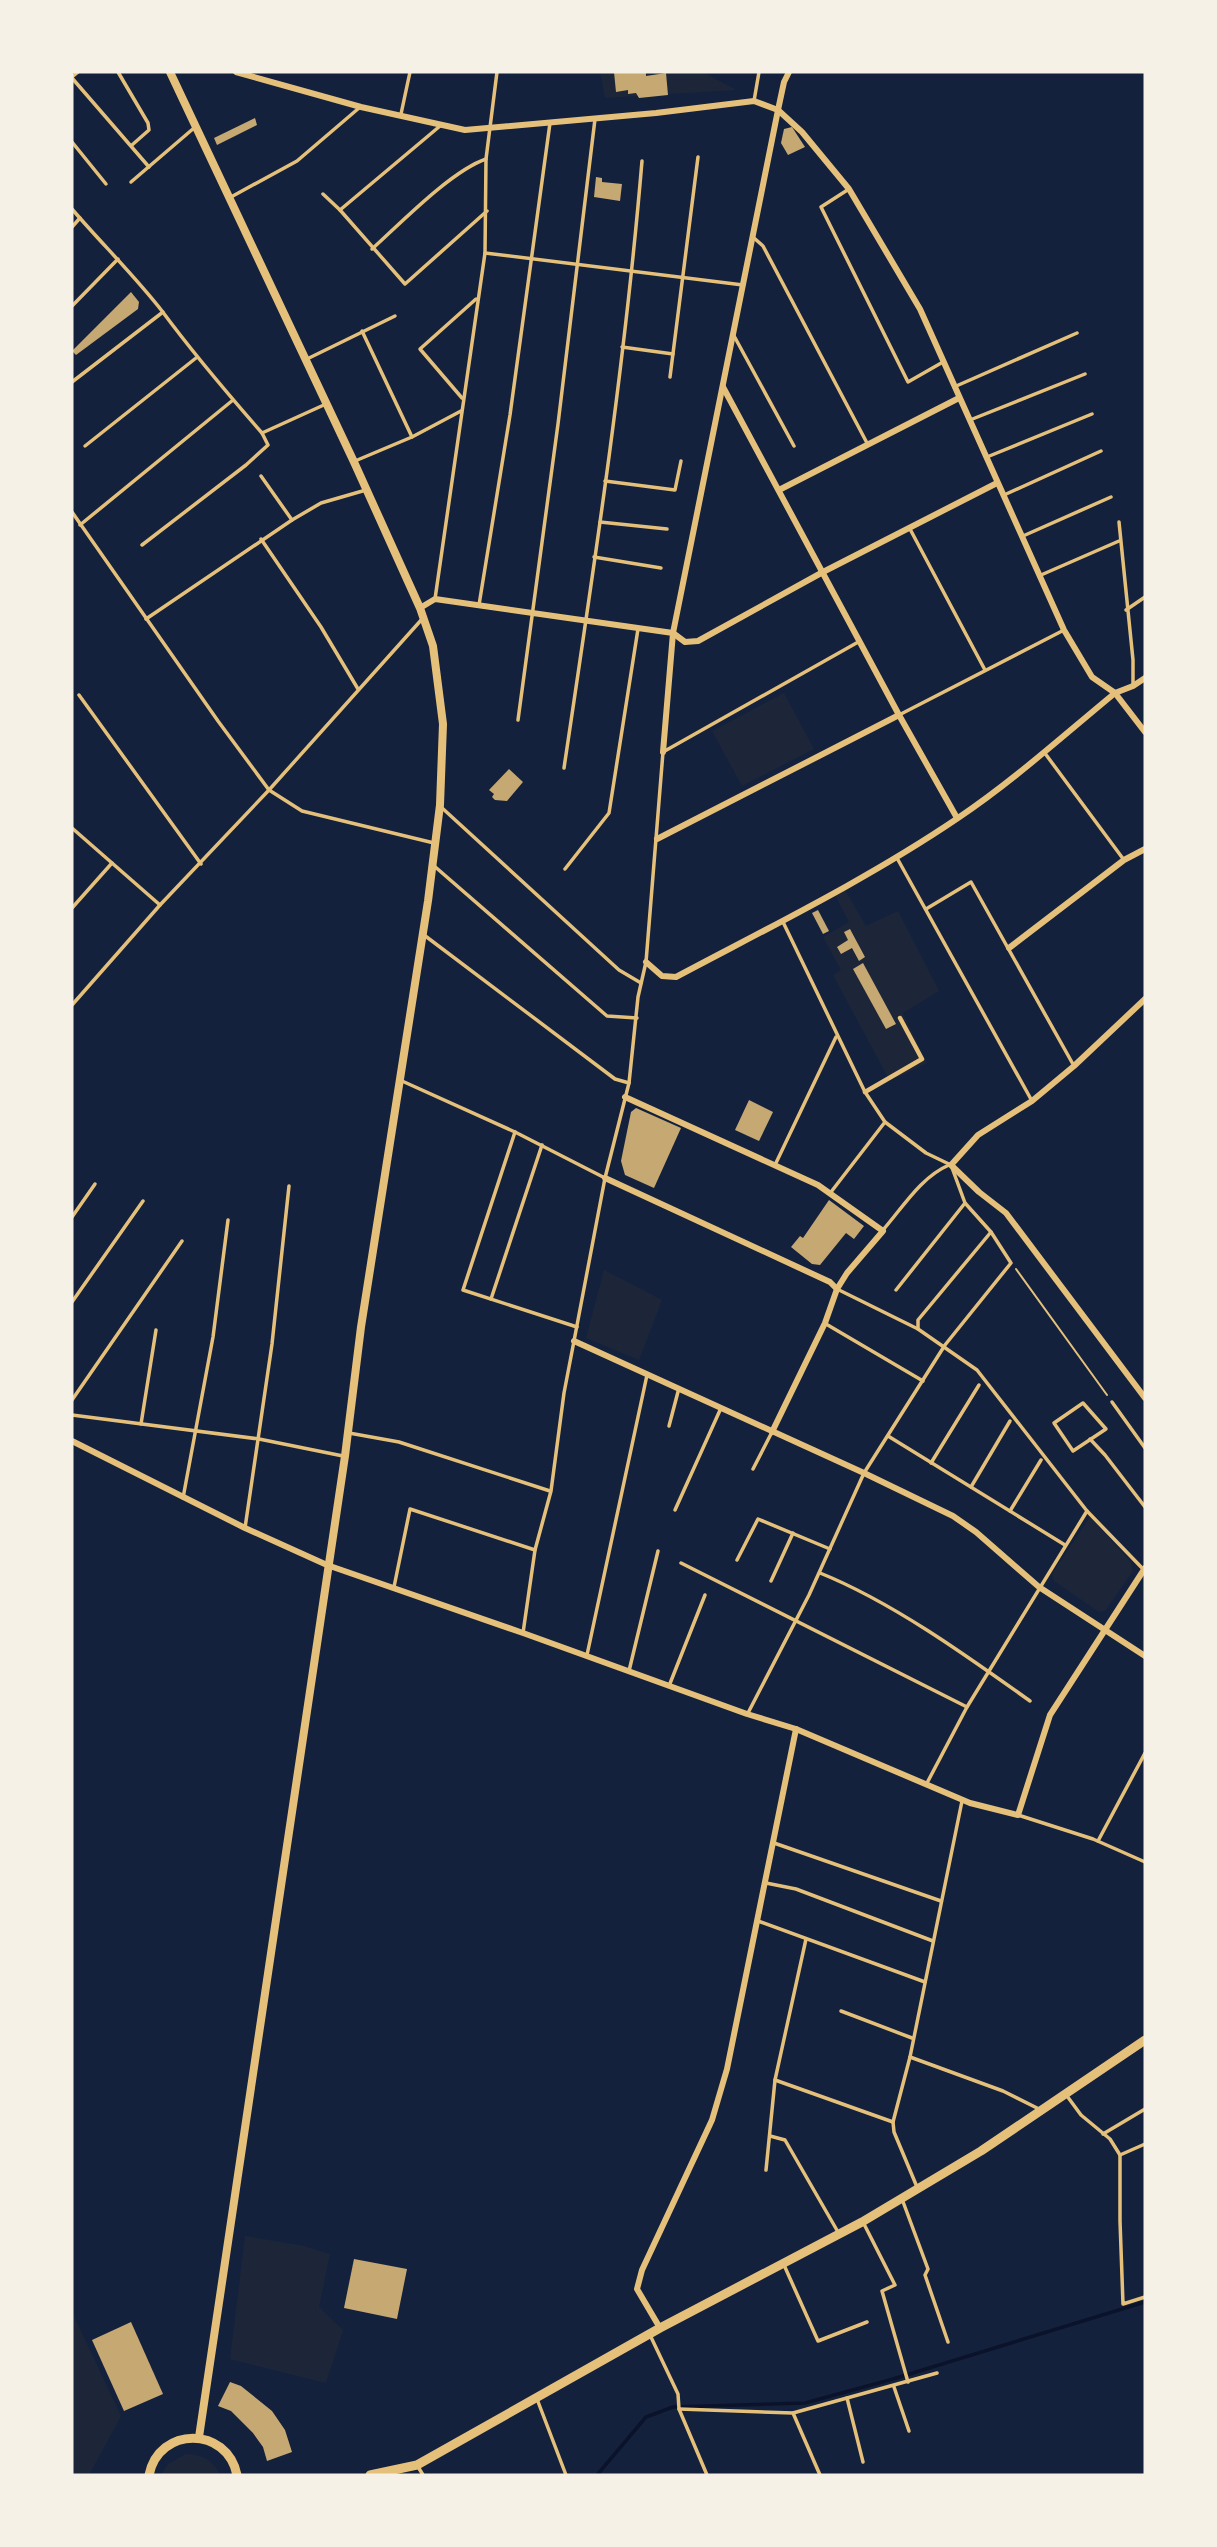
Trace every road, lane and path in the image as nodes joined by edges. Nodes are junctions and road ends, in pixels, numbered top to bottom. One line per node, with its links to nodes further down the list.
1 (78, 72): 9 (lane)
2 (121, 72): 20 (lane)
3 (170, 72): 17 (street)
4 (236, 72): 11 (street)
5 (410, 72): 13 (lane)
6 (497, 72): 18 (lane)
7 (759, 72): 10 (lane)
8 (789, 72): 12 (street)
9 (72, 77): 20 (lane)
10 (754, 101): 12 (street); 14 (street)
11 (361, 107): 13 (street); 29 (lane)
12 (778, 110): 27 (street); 35 (street)
13 (401, 116): 16 (street)
14 (595, 119): 15 (street); 40 (lane)
15 (550, 123): 18 (street); 39 (lane)
16 (441, 125): 18 (street); 31 (lane)
17 (195, 127): 24 (lane); 29 (street)
18 (491, 129): 22 (lane)
19 (72, 142): 26 (lane)
20 (131, 146): 24 (lane)
21 (698, 157): 42 (lane)
22 (486, 159): 32 (lane); 36 (lane)
23 (642, 161): 41 (lane)
24 (149, 167): 25 (lane)
25 (131, 182)
26 (106, 184)
27 (849, 189): 55 (street); 55 (lane)
28 (323, 194): 31 (lane)
29 (229, 198): 54 (street)
30 (72, 209): 33 (lane)
31 (340, 210): 36 (lane)
32 (487, 211): 36 (lane); 37 (lane)
33 (80, 218): 34 (lane); 38 (lane)
34 (72, 227)
35 (752, 237): 43 (street); 70 (lane)
36 (372, 249)
37 (485, 253): 39 (lane); 44 (lane)
38 (118, 259): 45 (lane); 46 (lane)
39 (530, 260): 40 (lane); 101 (lane)
40 (578, 264): 41 (lane); 104 (lane)
41 (633, 272): 42 (lane); 51 (lane)
42 (683, 276): 43 (lane); 52 (lane)
43 (743, 285): 49 (street)
44 (478, 298): 61 (lane); 61 (lane)
45 (72, 306)
46 (163, 312): 53 (lane); 58 (lane)
47 (395, 316): 48 (lane)
48 (362, 331): 54 (lane); 69 (lane)
49 (733, 333): 59 (street); 72 (lane)
50 (1077, 333): 60 (lane)
51 (622, 347): 52 (lane); 78 (lane)
52 (673, 354): 57 (lane)
53 (196, 358): 63 (lane); 71 (lane)
54 (305, 360): 64 (street)
55 (943, 362): 60 (street)
56 (1085, 374): 67 (lane)
57 (670, 377)
58 (72, 382)
59 (723, 387): 81 (street); 110 (street)
60 (954, 387): 62 (street)
61 (463, 398): 65 (lane)
62 (959, 398): 67 (street); 70 (street)
63 (233, 400): 68 (lane); 88 (lane)
64 (326, 404): 68 (lane); 76 (street)
65 (461, 411): 69 (lane); 100 (lane)
66 (1092, 414): 74 (lane)
67 (970, 420): 74 (street)
68 (262, 433): 94 (lane)
69 (412, 437): 76 (lane)
70 (867, 443): 81 (street)
71 (85, 446)
72 (794, 446)
73 (1101, 451): 82 (lane)
74 (987, 457): 79 (street)
75 (681, 461): 78 (lane)
76 (355, 462): 80 (street)
77 (261, 477): 85 (lane)
78 (605, 481): 86 (lane)
79 (998, 483): 82 (street); 89 (street)
80 (366, 490): 85 (lane); 102 (street)
81 (779, 490): 97 (street)
82 (1003, 496): 91 (street)
83 (1111, 497): 91 (lane)
84 (72, 512): 88 (lane)
85 (292, 520): 92 (lane)
86 (599, 522): 90 (lane); 95 (lane)
87 (1119, 522): 93 (lane)
88 (80, 525): 106 (lane)
89 (908, 527): 97 (street); 112 (lane)
90 (667, 529)
91 (1021, 536): 98 (street)
92 (261, 539): 106 (lane); 115 (lane)
93 (1119, 541): 98 (lane); 103 (lane)
94 (142, 545)
95 (594, 557): 96 (lane); 107 (lane)
96 (661, 568)
97 (823, 572): 110 (street); 111 (street)
98 (1039, 576): 109 (street)
99 (1145, 597): 103 (lane)
100 (435, 598): 101 (street); 102 (street)
101 (478, 605): 104 (street)
102 (421, 608): 105 (street)
103 (1126, 610): 114 (lane)
104 (531, 613): 107 (street); 119 (lane)
105 (423, 618): 115 (lane); 125 (street)
106 (146, 619): 124 (lane)
107 (586, 620): 108 (street); 123 (lane)
108 (638, 629): 110 (street); 136 (lane)
109 (1064, 630): 112 (lane); 116 (street)
110 (673, 633): 122 (street)
111 (860, 641): 118 (street); 122 (lane)
112 (986, 671): 118 (lane)
113 (1145, 678): 114 (street)
114 (1133, 686): 116 (street)
115 (358, 689): 124 (lane)
116 (1115, 693): 120 (street); 121 (street)
117 (79, 695): 134 (lane)
118 (899, 715): 126 (street); 128 (street)
119 (517, 720)
120 (1145, 732)
121 (1044, 751): 126 (street); 132 (lane)
122 (663, 752): 128 (lane)
123 (564, 768)
124 (269, 790): 129 (lane); 134 (lane)
125 (440, 805): 129 (street); 144 (lane)
126 (957, 818): 131 (street)
127 (72, 827): 133 (lane)
128 (657, 839): 143 (lane)
129 (435, 843): 135 (street)
130 (1145, 849): 132 (street)
131 (896, 857): 139 (lane); 140 (street)
132 (1124, 860): 142 (street)
133 (112, 863): 137 (lane); 138 (lane)
134 (201, 864): 137 (lane)
135 (432, 865): 141 (street); 147 (lane)
136 (565, 869)
137 (160, 905): 146 (lane)
138 (72, 908)
139 (925, 909): 142 (lane); 155 (lane)
140 (782, 920): 143 (street); 149 (lane)
141 (422, 934): 151 (street); 152 (lane)
142 (1009, 948): 150 (lane)
143 (646, 962): 144 (lane)
144 (641, 983): 147 (lane)
145 (1145, 999): 150 (street)
146 (72, 1005)
147 (637, 1018): 152 (lane)
148 (900, 1018): 153 (street)
149 (837, 1036): 153 (lane); 159 (lane)
150 (1074, 1066): 155 (street)
151 (399, 1080): 157 (lane); 196 (street)
152 (629, 1083): 154 (lane)
153 (865, 1092): 156 (lane)
154 (625, 1097): 159 (street); 161 (lane)
155 (1032, 1101): 160 (street)
156 (885, 1122): 160 (lane); 164 (lane)
157 (514, 1132): 158 (lane); 175 (lane)
158 (542, 1145): 161 (lane); 175 (lane)
159 (775, 1165): 164 (street)
160 (951, 1165): 166 (lane); 169 (lane); 187 (street)
161 (605, 1178): 173 (street); 178 (lane)
162 (95, 1184): 167 (lane)
163 (289, 1186): 199 (lane)
164 (831, 1192): 169 (street)
165 (143, 1201): 176 (lane)
166 (965, 1203): 170 (lane); 174 (lane)
167 (72, 1217)
168 (228, 1220): 195 (lane)
169 (883, 1231): 173 (street)
170 (991, 1232): 172 (lane); 179 (lane)
171 (182, 1241): 188 (lane)
172 (1012, 1263): 182 (lane); 189 (path)
173 (837, 1289): 177 (street); 179 (lane)
174 (896, 1290)
175 (491, 1299): 178 (lane)
176 (72, 1302)
177 (825, 1323): 184 (lane); 197 (street)
178 (577, 1327): 181 (lane)
179 (918, 1329): 182 (lane)
180 (156, 1330): 193 (lane)
181 (574, 1341): 183 (street); 209 (lane)
182 (945, 1345): 184 (lane); 214 (lane)
183 (648, 1373): 186 (street); 233 (lane)
184 (923, 1381): 198 (lane)
185 (979, 1385): 205 (lane)
186 (679, 1387): 190 (street); 194 (lane)
187 (1145, 1398)
188 (72, 1400)
189 (1112, 1402): 202 (lane)
190 (721, 1408): 197 (street); 212 (lane)
191 (72, 1415): 193 (lane)
192 (1010, 1421): 208 (lane)
193 (141, 1424): 195 (lane)
194 (669, 1426)
195 (197, 1430): 199 (lane); 210 (lane)
196 (347, 1433): 203 (street); 209 (lane)
197 (772, 1433): 206 (lane); 207 (street)
198 (888, 1436): 205 (lane); 207 (lane)
199 (259, 1439): 203 (lane); 215 (lane)
200 (1090, 1439): 200 (lane); 211 (lane)
201 (72, 1442): 210 (street)
202 (1145, 1448)
203 (345, 1456): 223 (street)
204 (1041, 1460): 213 (lane)
205 (931, 1463): 208 (lane)
206 (753, 1469)
207 (864, 1473): 218 (lane); 227 (street)
208 (971, 1488): 213 (lane)
209 (551, 1491): 219 (lane)
210 (183, 1497): 215 (street)
211 (1145, 1507)
212 (675, 1510)
213 (1010, 1511): 217 (lane)
214 (1087, 1511): 217 (lane); 224 (lane)
215 (245, 1528): 223 (street)
216 (793, 1533): 218 (lane); 221 (lane); 226 (lane)
217 (1065, 1545): 227 (lane)
218 (830, 1549): 225 (lane)
219 (536, 1550): 228 (lane); 232 (lane)
220 (658, 1551): 235 (lane)
221 (737, 1560)
222 (681, 1563): 230 (lane)
223 (327, 1565): 228 (street); 287 (street)
224 (1145, 1569): 231 (street)
225 (819, 1573): 230 (lane); 236 (lane)
226 (771, 1581)
227 (1039, 1587): 231 (street); 236 (lane)
228 (394, 1588): 232 (street)
229 (705, 1595): 237 (lane)
230 (796, 1621): 239 (lane); 240 (lane)
231 (1104, 1629): 234 (street); 245 (street)
232 (523, 1633): 233 (street)
233 (587, 1656): 235 (street)
234 (1145, 1656)
235 (629, 1671): 237 (street)
236 (988, 1671): 238 (lane); 239 (lane)
237 (669, 1686): 240 (street)
238 (1030, 1701)
239 (967, 1707): 243 (lane)
240 (747, 1714): 241 (street)
241 (796, 1729): 243 (street); 247 (street)
242 (1145, 1754): 246 (lane)
243 (926, 1785): 244 (street)
244 (962, 1800): 245 (street); 250 (lane)
245 (1018, 1815): 246 (lane)
246 (1098, 1841): 248 (lane)
247 (772, 1842): 249 (street); 250 (lane)
248 (1145, 1862)
249 (764, 1883): 251 (street); 253 (lane)
250 (941, 1901): 253 (lane)
251 (757, 1921): 252 (lane); 276 (street)
252 (806, 1939): 254 (lane); 259 (lane)
253 (933, 1941): 254 (lane)
254 (926, 1982): 256 (lane)
255 (841, 2011): 256 (lane)
256 (912, 2038): 258 (lane)
257 (1145, 2040): 260 (main road)
258 (910, 2057): 262 (lane); 263 (lane)
259 (775, 2080): 263 (lane); 265 (lane)
260 (1066, 2094): 262 (main road); 264 (lane)
261 (1145, 2109): 264 (lane)
262 (1041, 2110): 269 (main road)
263 (893, 2122): 269 (lane)
264 (1103, 2134): 267 (lane)
265 (770, 2136): 268 (lane); 272 (lane)
266 (1145, 2144): 267 (lane)
267 (1120, 2155): 274 (lane)
268 (766, 2170)
269 (918, 2189): 270 (main road)
270 (902, 2198): 271 (main road); 278 (lane)
271 (862, 2222): 272 (main road); 280 (lane)
272 (839, 2234): 273 (main road)
273 (783, 2263): 275 (lane); 276 (main road)
274 (1145, 2297)
275 (867, 2322)
276 (660, 2328): 277 (main road)
277 (650, 2334): 282 (main road); 284 (lane)
278 (948, 2342)
279 (937, 2373): 280 (lane)
280 (908, 2382): 281 (lane)
281 (894, 2387): 283 (lane); 286 (lane)
282 (537, 2398): 289 (main road); 294 (lane)
283 (846, 2398): 285 (lane); 288 (lane)
284 (679, 2409): 285 (lane); 295 (lane)
285 (793, 2413): 296 (lane)
286 (909, 2431)
287 (199, 2437): 290 (main road); 291 (main road)
288 (863, 2462)
289 (417, 2465): 292 (main road); 293 (lane)
290 (149, 2475)
291 (237, 2475)
292 (370, 2475)
293 (423, 2475)
294 (566, 2475)
295 (707, 2475)
296 (820, 2475)

